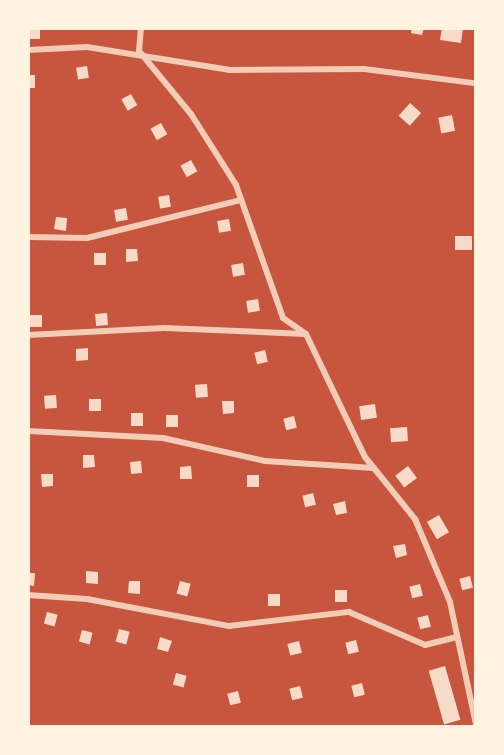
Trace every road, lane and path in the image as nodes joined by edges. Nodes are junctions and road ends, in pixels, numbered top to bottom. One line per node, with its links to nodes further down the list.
1 (141, 28): 3 (street)
2 (28, 50): 3 (street)
3 (139, 51): 4 (street); 5 (street)
4 (474, 83)
5 (240, 200): 6 (street); 7 (street)
6 (28, 237)
7 (306, 334): 8 (street); 10 (street)
8 (28, 335)
9 (28, 431): 10 (street)
10 (374, 468): 12 (street)
11 (28, 595): 12 (street)
12 (456, 637): 13 (street)
13 (476, 724)

